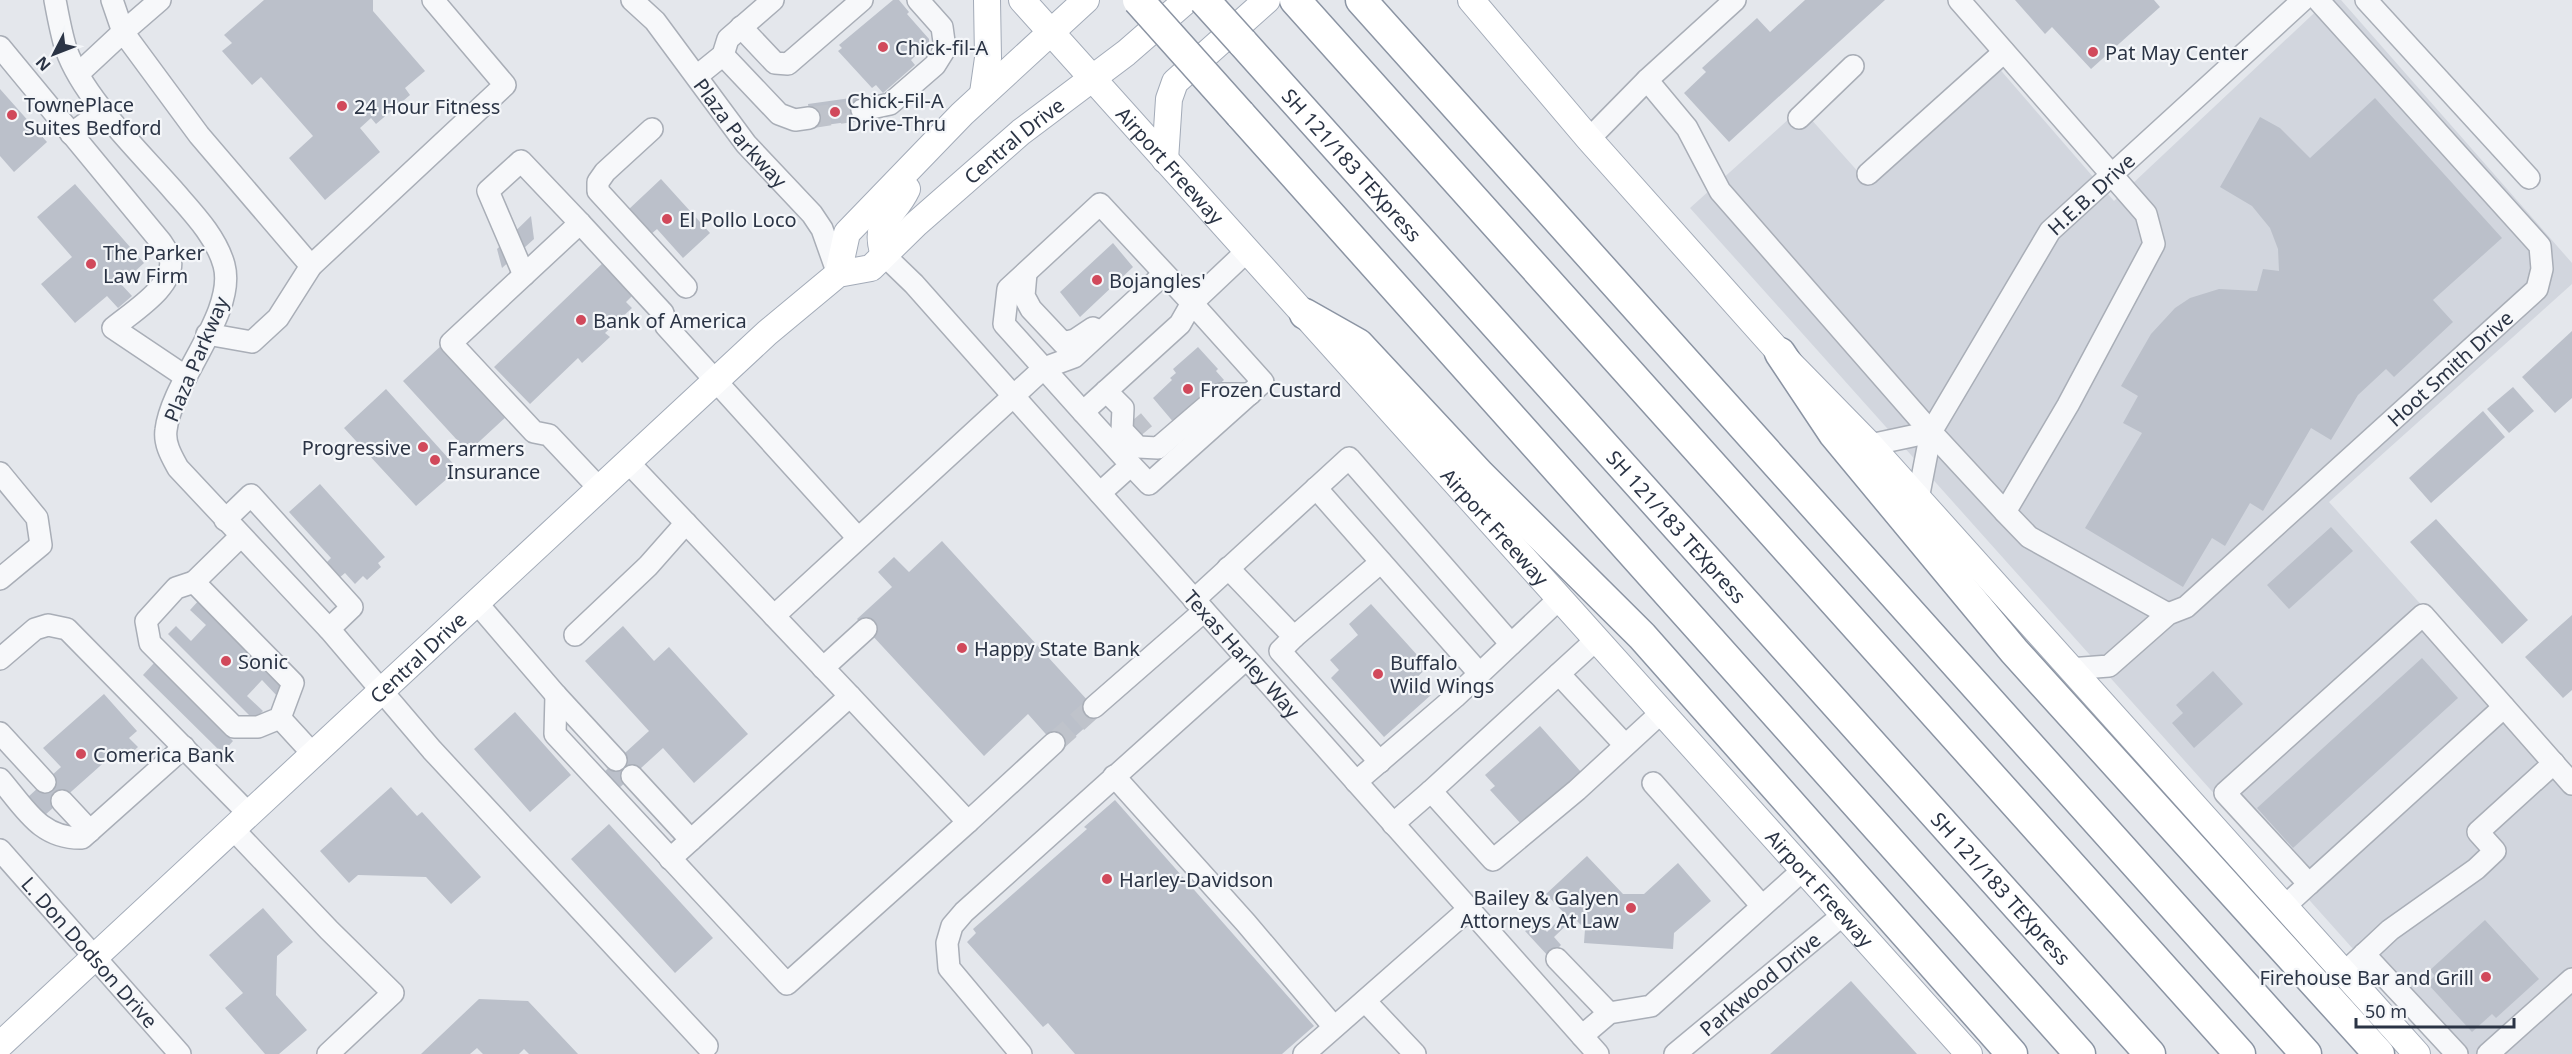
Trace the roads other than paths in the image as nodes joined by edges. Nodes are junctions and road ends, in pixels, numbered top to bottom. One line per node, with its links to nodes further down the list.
1 (55, 0): 31 (street, Plaza Parkway)
2 (112, 0): 25 (street)
3 (159, 0): 25 (street)
4 (433, 0): 51 (street)
5 (632, 0): 32 (street, Plaza Parkway)
6 (773, 0): 24 (street)
7 (862, 0): 24 (street)
8 (918, 0): 37 (street)
9 (987, 0): 35 (main road)
10 (1022, 0): 26 (main road, Airport Freeway)
11 (1086, 0): 26 (main road)
12 (1138, 0): 161 (highway, bridge)
13 (1187, 0): 33 (main road, Central Drive)
14 (1204, 0): 162 (highway, SH 121/183 TEXpress, bridge)
15 (1267, 0): 43 (main road)
16 (1295, 0): 163 (highway)
17 (1471, 0): 42 (main road)
18 (1735, 0): 34 (street)
19 (1959, 0): 28 (street)
20 (2303, 0): 46 (street, H.E.B. Drive)
21 (2318, 0): 90 (street, Hoot Smith Drive)
22 (2366, 0): 47 (street)
23 (1363, 2): 164 (highway)
24 (741, 27): 29 (street)
25 (123, 32): 31 (street); 51 (street)
26 (1050, 32): 33 (main road, Airport Freeway); 35 (main road)
27 (0, 48): 41 (street)
28 (2004, 52): 45 (street); 46 (street)
29 (723, 55): 32 (street); 38 (street)
30 (1852, 66): 39 (street)
31 (79, 73): 36 (street, Plaza Parkway)
32 (697, 76): 53 (street, Plaza Parkway)
33 (1092, 78): 43 (main road, Airport Freeway); 50 (main road, Central Drive)
34 (1647, 80): 42 (street); 69 (street)
35 (983, 93): 44 (main road)
36 (104, 110): 41 (street); 60 (street, Plaza Parkway)
37 (862, 110)
38 (809, 118)
39 (1799, 118)
40 (652, 129): 56 (street)
41 (71, 134): 63 (street)
42 (1589, 139): 61 (main road)
43 (1165, 160): 49 (main road, Airport Freeway)
44 (907, 168): 50 (main road); 53 (main road)
45 (1868, 174)
46 (2112, 174): 69 (street, H.E.B. Drive); 78 (street)
47 (2529, 178)
48 (580, 224): 55 (street); 55 (street); 64 (street)
49 (1247, 251): 58 (street); 59 (main road, Airport Freeway)
50 (884, 255): 53 (main road, Central Drive); 67 (street, Texas Harley Way)
51 (311, 266): 60 (street)
52 (1026, 273): 54 (street); 57 (street); 62 (street)
53 (838, 274): 64 (main road, Central Drive)
54 (1164, 274): 57 (street); 58 (street)
55 (524, 275): 74 (street)
56 (686, 287)
57 (1147, 290): 62 (street)
58 (1192, 303): 65 (street); 66 (street)
59 (1305, 314): 87 (main road, Airport Freeway); 160 (highway)
60 (207, 334): 63 (street, Plaza Parkway)
61 (1780, 354): 70 (main road); 165 (highway)
62 (1044, 368): 67 (street); 68 (street)
63 (186, 377): 79 (street, Plaza Parkway)
64 (715, 380): 71 (main road, Central Drive); 82 (street)
65 (1106, 391): 66 (street); 68 (street)
66 (1250, 394): 72 (street)
67 (1014, 396): 76 (street, Texas Harley Way); 82 (street)
68 (1083, 412): 72 (street)
69 (1931, 432): 70 (street); 77 (street, H.E.B. Drive); 78 (street)
70 (1870, 445): 77 (main road)
71 (628, 462): 74 (main road, Central Drive); 80 (street)
72 (1131, 465): 76 (street)
73 (0, 473): 85 (street)
74 (599, 488): 88 (main road, Central Drive)
75 (1316, 488): 83 (street); 84 (street); 97 (street)
76 (1100, 493): 89 (street, Texas Harley Way)
77 (1917, 499): 101 (main road)
78 (2005, 512): 90 (street)
79 (225, 520): 81 (street, Plaza Parkway); 92 (street)
80 (686, 523): 91 (street); 94 (street)
81 (241, 536): 86 (street); 92 (street, Plaza Parkway)
82 (858, 538): 91 (street)
83 (1381, 562): 95 (street); 102 (street)
84 (1228, 568): 89 (street); 95 (street)
85 (0, 579)
86 (194, 582): 110 (street); 110 (street)
87 (1559, 599): 96 (main road, Airport Freeway); 97 (street)
88 (476, 602): 104 (main road, Central Drive); 105 (street)
89 (1199, 606): 99 (street, Texas Harley Way); 107 (street)
90 (2168, 614): 101 (street, Hoot Smith Drive)
91 (774, 616): 100 (street)
92 (329, 629): 104 (street, Plaza Parkway)
93 (866, 629): 100 (street)
94 (575, 635)
95 (1294, 637): 117 (street)
96 (1597, 639): 103 (street); 109 (main road, Airport Freeway)
97 (1511, 644): 102 (street)
98 (0, 659): 114 (street)
99 (1246, 659): 119 (street); 123 (street, Texas Harley Way)
100 (824, 668): 106 (street)
101 (2069, 669): 138 (main road)
102 (1479, 674): 117 (street)
103 (1559, 674): 113 (street); 126 (street)
104 (381, 691): 115 (main road, Central Drive); 151 (street, Plaza Parkway)
105 (556, 695): 116 (street); 134 (street)
106 (850, 696): 129 (street); 132 (street)
107 (1094, 707)
108 (2504, 707): 118 (street); 136 (street); 136 (street)
109 (1663, 711): 113 (street); 135 (main road, Airport Freeway)
110 (280, 718): 115 (street)
111 (0, 733): 122 (street)
112 (1054, 743): 129 (street)
113 (1625, 746): 126 (street)
114 (184, 747): 128 (street); 131 (street)
115 (313, 754): 128 (main road, Central Drive)
116 (616, 760)
117 (1380, 762): 123 (street)
118 (2554, 764): 125 (street); 141 (street)
119 (1114, 776): 148 (street); 155 (street)
120 (632, 777): 132 (street)
121 (0, 779): 131 (street)
122 (45, 782)
123 (1356, 782): 130 (street, Texas Harley Way)
124 (1653, 783): 137 (street)
125 (2572, 784)
126 (1431, 791): 130 (street)
127 (62, 801): 131 (street)
128 (241, 821): 142 (main road, Central Drive); 154 (street)
129 (968, 822): 134 (street)
130 (1393, 824): 139 (street, Texas Harley Way)
131 (86, 835)
132 (691, 840): 134 (street)
133 (0, 850): 142 (street, L. Don Dodson Drive)
134 (670, 859)
135 (1804, 869): 137 (street); 140 (main road, Airport Freeway)
136 (2309, 884): 138 (street)
137 (1762, 906): 147 (street)
138 (2284, 907): 144 (main road)
139 (1469, 909): 146 (street); 149 (street, Texas Harley Way)
140 (1844, 914): 152 (main road, Airport Freeway); 159 (street, Parkwood Drive)
141 (2364, 954): 144 (street); 167 (street)
142 (93, 957): 150 (main road, Central Drive); 153 (street, L. Don Dodson Drive)
143 (1557, 959): 147 (street)
144 (2343, 973): 166 (main road)
145 (2572, 979): 168 (street)
146 (1365, 1000): 148 (street); 157 (street)
147 (1609, 1013): 149 (street)
148 (1334, 1027): 156 (street)
149 (1582, 1036): 158 (street, Texas Harley Way)
150 (0, 1045)
151 (707, 1046)
152 (1959, 1050)
153 (180, 1054)
154 (328, 1054)
155 (1021, 1054)
156 (1304, 1054)
157 (1415, 1054)
158 (1598, 1054)
159 (1675, 1054)
160 (2012, 1054)
161 (2080, 1054)
162 (2150, 1054)
163 (2241, 1054)
164 (2306, 1054)
165 (2379, 1054)
166 (2416, 1054)
167 (2457, 1054)
168 (2488, 1054)

